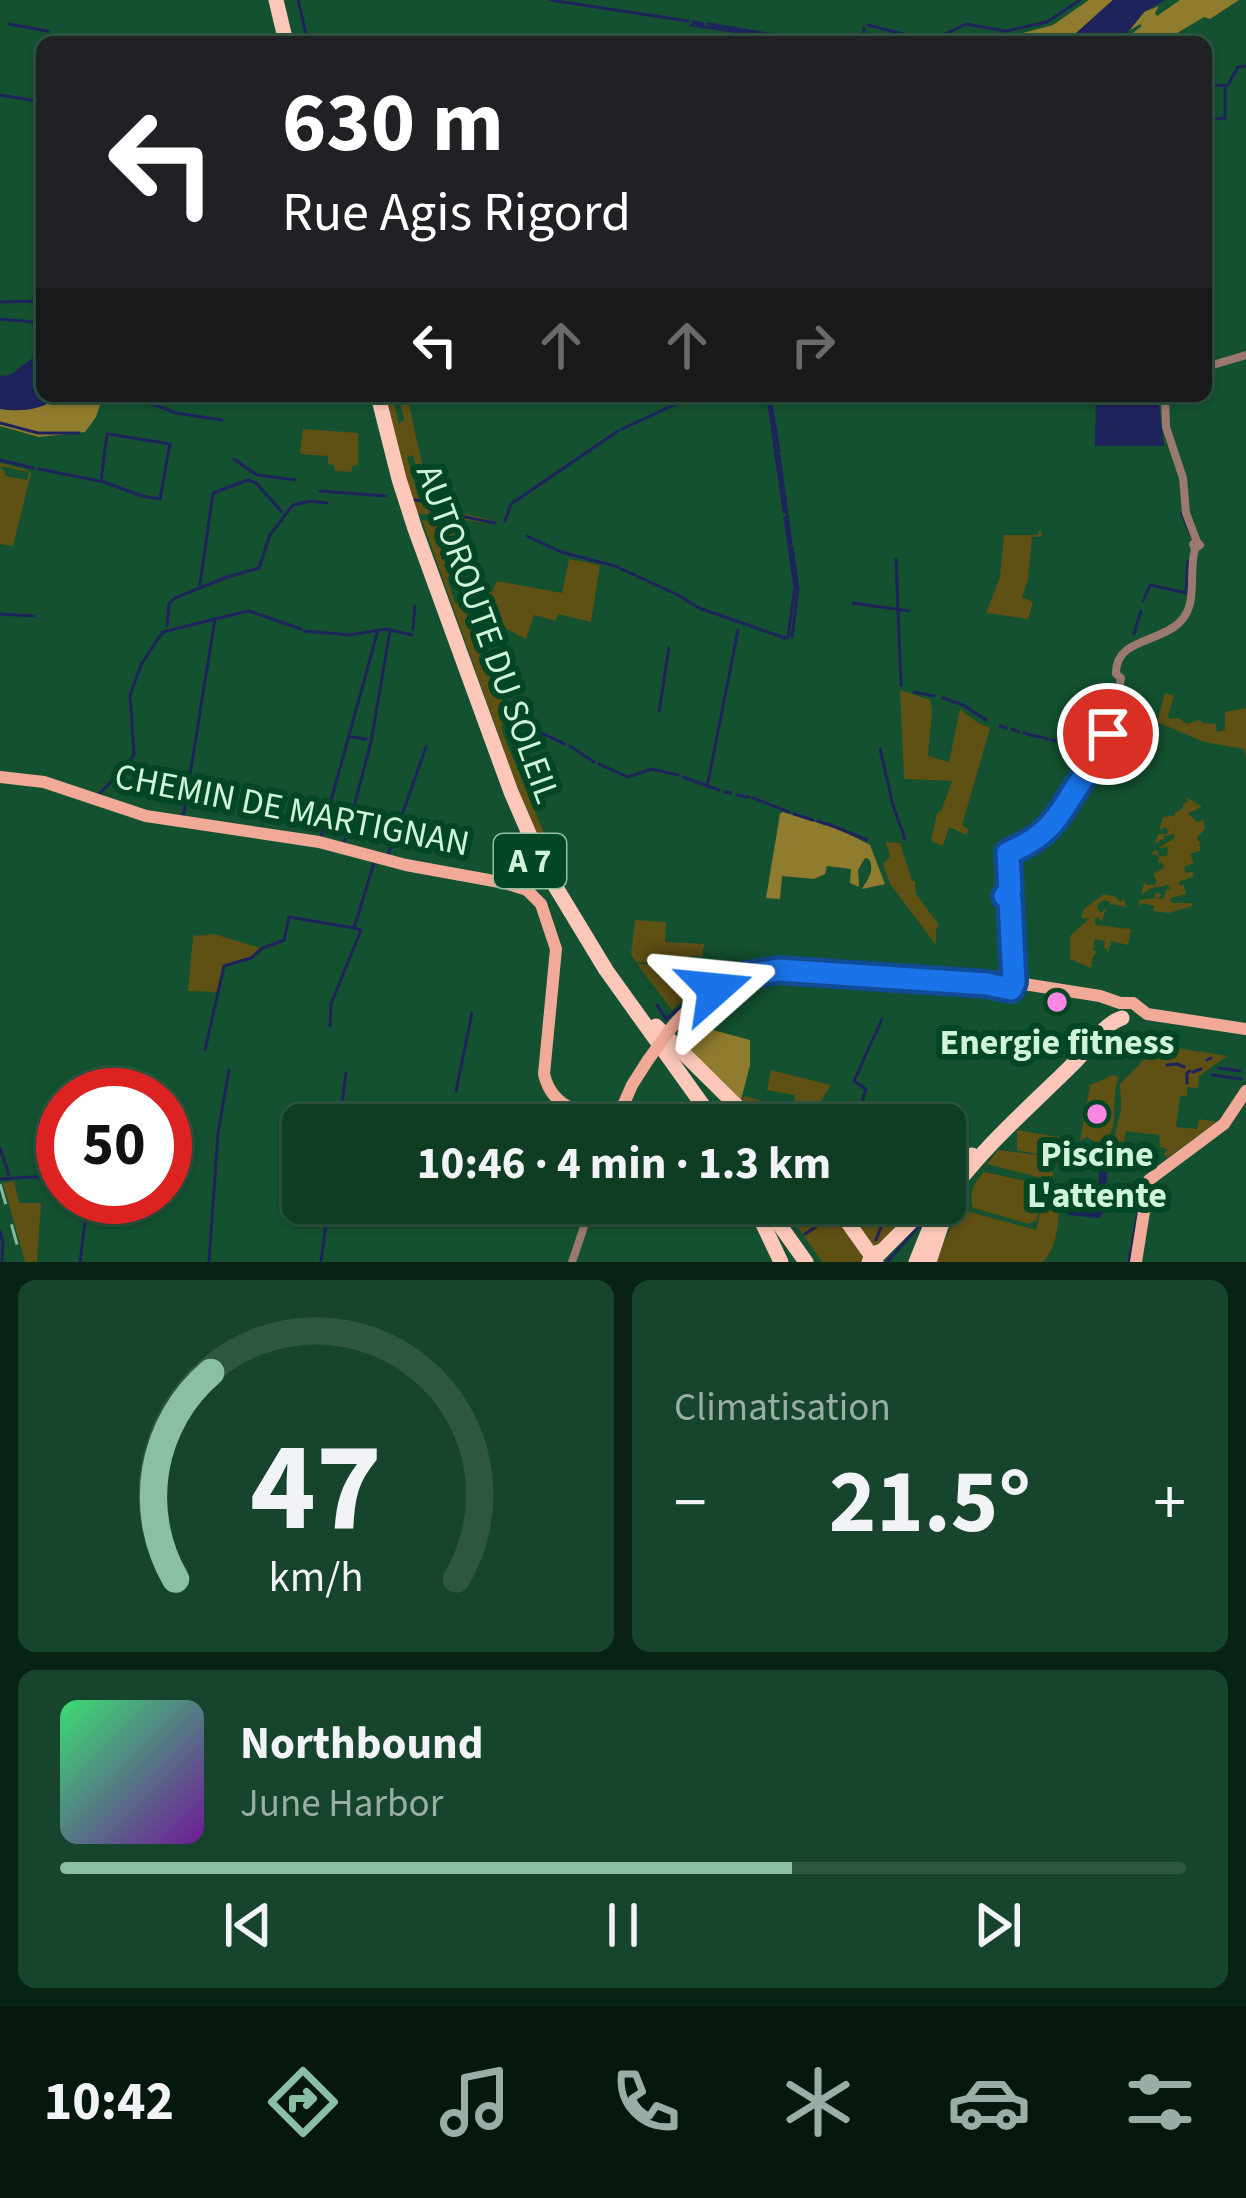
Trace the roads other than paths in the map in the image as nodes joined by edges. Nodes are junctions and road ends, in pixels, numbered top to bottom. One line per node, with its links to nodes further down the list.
1 (281, 0): 2 (highway)
2 (290, 36)
3 (1246, 355): 4 (street)
4 (1212, 365)
5 (369, 402): 16 (highway, AUTOROUTE DU SOLEIL / A 7)
6 (380, 402): 9 (highway, AUTOROUTE DU SOLEIL / A 7)
7 (1166, 402): 10 (street)
8 (0, 777): 14 (main road, CHEMIN DE MARTIGNAN)
9 (606, 970): 17 (highway, AUTOROUTE DU SOLEIL / A 7); 18 (highway)
10 (1019, 987): 11 (main road, CHEMIN DE MARTIGNAN); 15 (main road, CHEMIN DE MARTIGNAN, bridge)
11 (1117, 1020): 12 (main road, CHEMIN DE MARTIGNAN); 19 (highway); 19 (highway)
12 (1244, 1030)
13 (1246, 1090): 36 (main road)
14 (561, 1104)
15 (621, 1104)
16 (690, 1104)
17 (702, 1104)
18 (735, 1104)
19 (993, 1140): 20 (highway); 21 (highway); 22 (highway); 35 (highway)
20 (966, 1160)
21 (966, 1166)
22 (966, 1174)
23 (585, 1224): 31 (street)
24 (763, 1224): 32 (highway)
25 (781, 1224): 33 (highway)
26 (787, 1224): 33 (highway)
27 (849, 1224): 30 (highway)
28 (908, 1224): 30 (highway)
29 (932, 1224): 34 (highway)
30 (875, 1258)
31 (572, 1262)
32 (781, 1262)
33 (811, 1262)
34 (916, 1262)
35 (929, 1262)
36 (1136, 1262)

